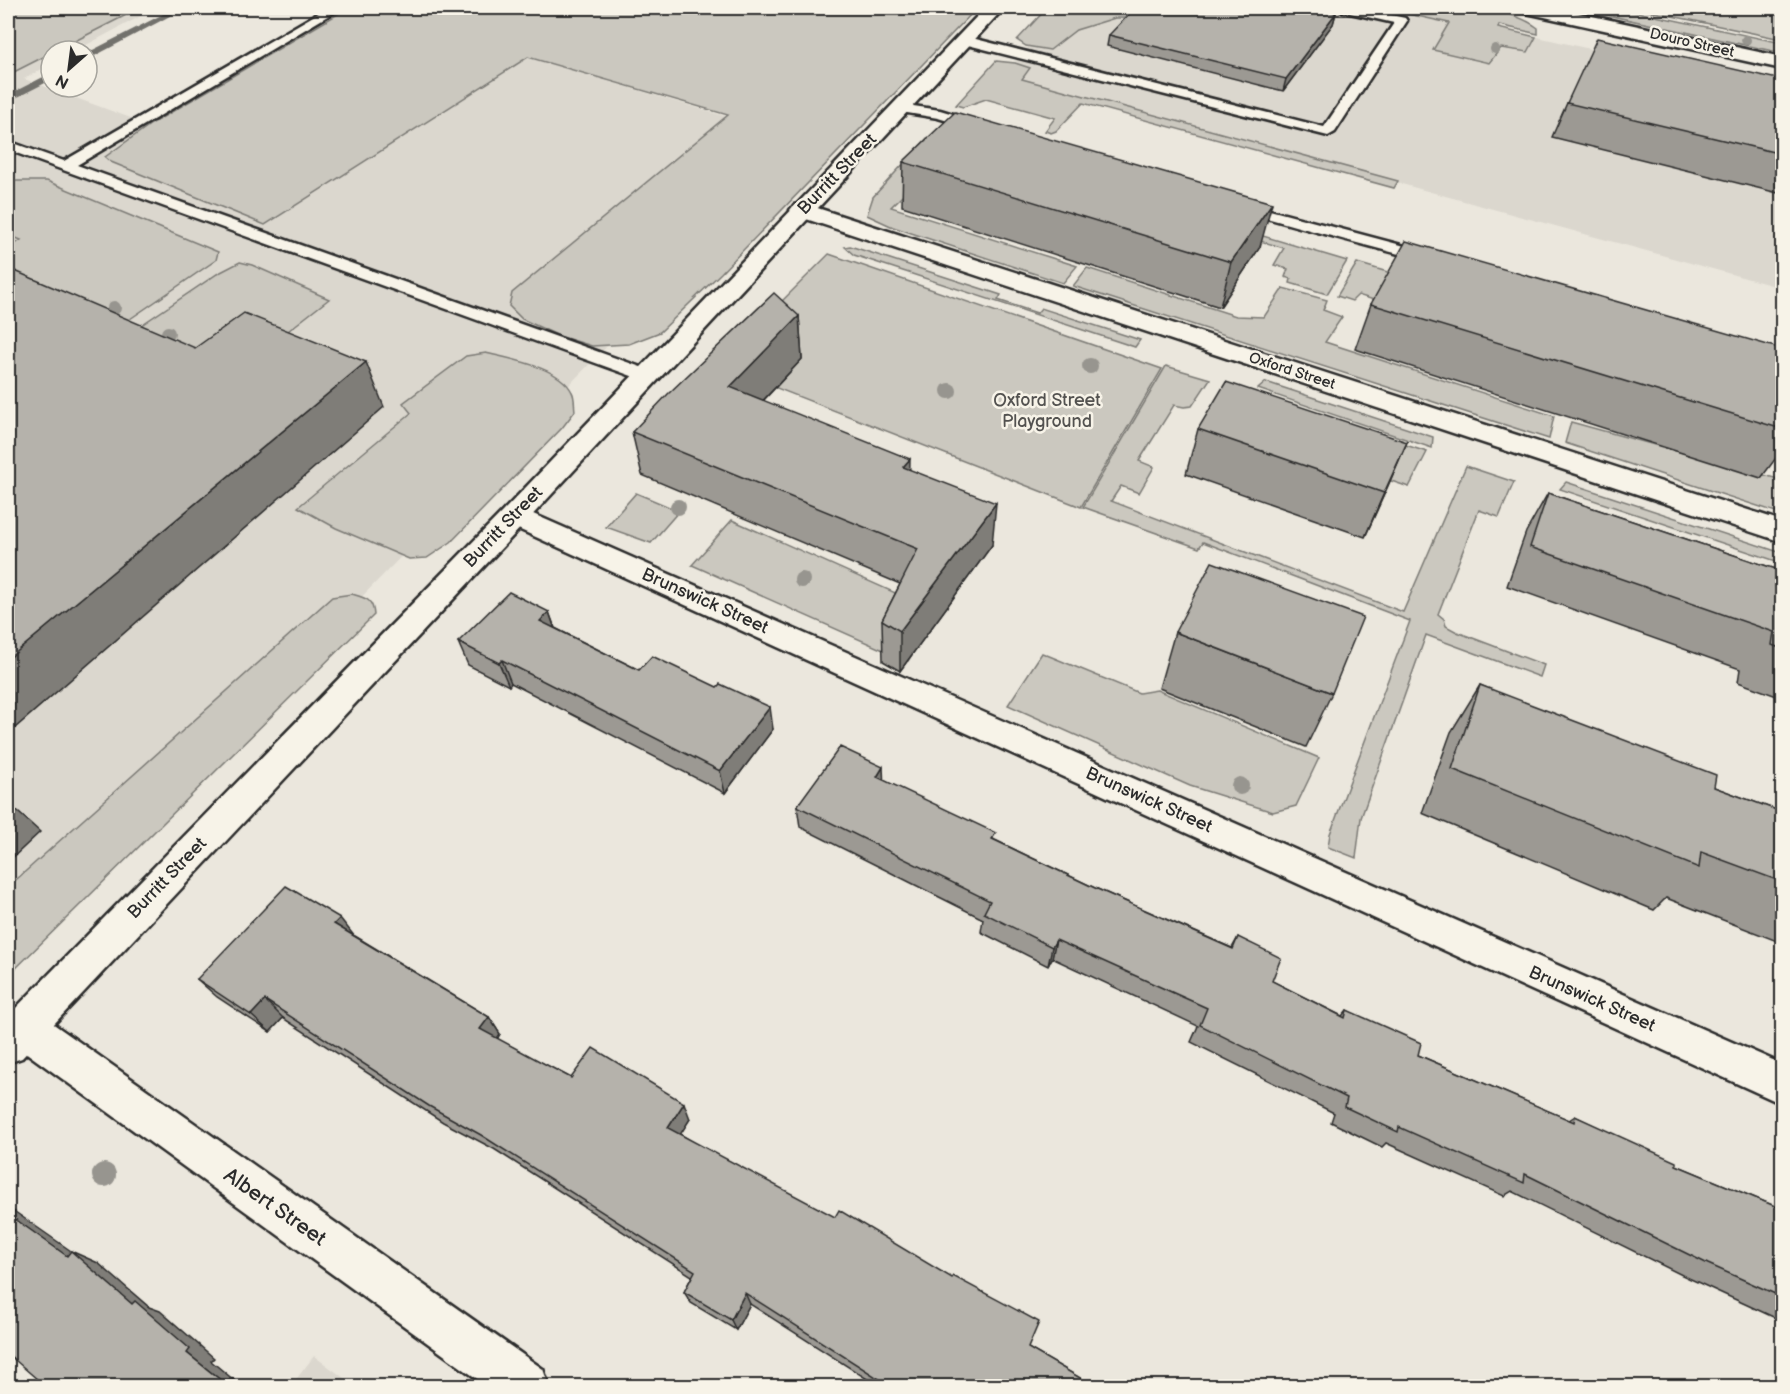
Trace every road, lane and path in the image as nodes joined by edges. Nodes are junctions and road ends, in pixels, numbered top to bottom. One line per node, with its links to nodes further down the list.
1 (335, 8): 10 (lane)
2 (995, 8): 5 (street, Burritt Street)
3 (1345, 8): 5 (lane)
4 (1531, 8): 6 (street, Douro Street)
5 (964, 40): 7 (street, Burritt Street)
6 (1782, 63)
7 (900, 108): 8 (lane); 12 (street, Burritt Street)
8 (994, 132)
9 (8, 145): 10 (lane)
10 (65, 166): 14 (lane)
11 (1228, 202): 13 (lane)
12 (802, 210): 14 (street, Burritt Street); 16 (street, Oxford Street)
13 (1447, 262)
14 (646, 375): 15 (street, Burritt Street)
15 (515, 516): 17 (street, Burritt Street); 18 (street, Brunswick Street)
16 (1782, 532)
17 (16, 1036): 19 (street, Albert Street)
18 (1782, 1084)
19 (526, 1386)

